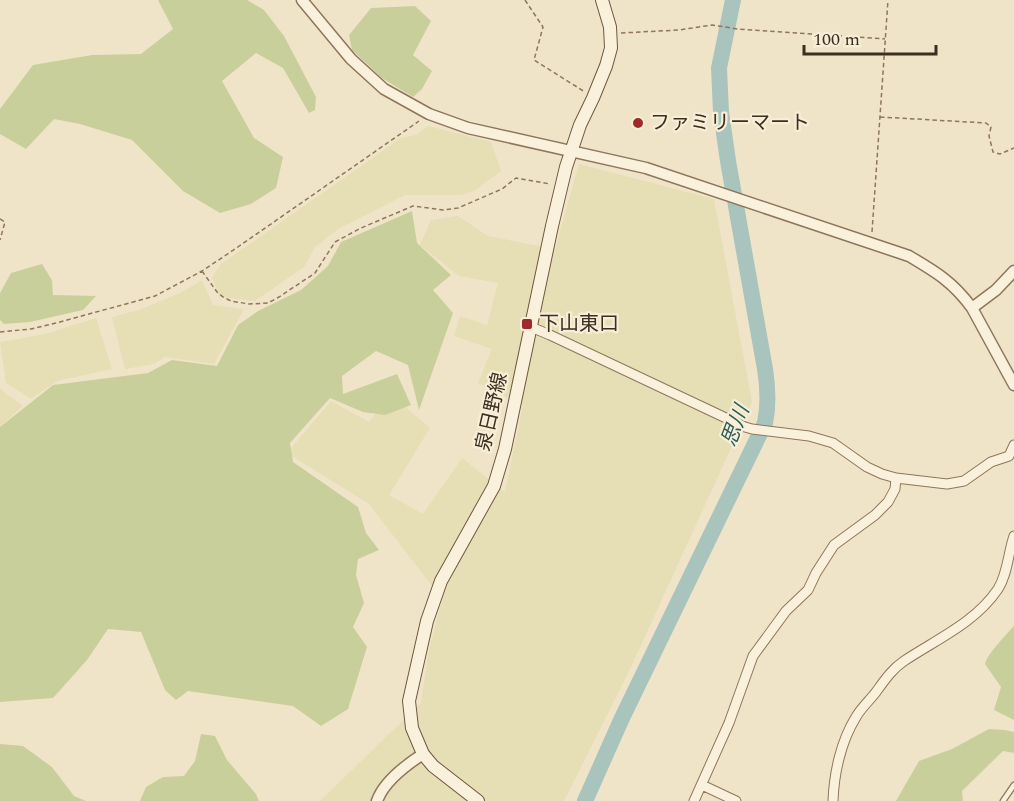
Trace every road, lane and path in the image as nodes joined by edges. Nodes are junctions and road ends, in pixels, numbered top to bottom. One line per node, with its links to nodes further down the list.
1 (302, 0): 8 (street)
2 (525, 0): 7 (path)
3 (602, 0): 5 (main road, 泉日野線)
4 (888, 0): 6 (path)
5 (611, 34): 6 (path); 7 (main road, 泉日野線)
6 (885, 39): 9 (path)
7 (593, 98): 11 (main road, 泉日野線)
8 (429, 114): 11 (street); 16 (path)
9 (880, 117): 10 (path); 15 (path)
10 (1014, 148)
11 (571, 151): 12 (main road, 泉日野線); 15 (street)
12 (562, 186): 16 (path); 19 (main road, 泉日野線)
13 (0, 219): 14 (path)
14 (0, 240)
15 (871, 242): 18 (street)
16 (202, 271): 20 (path)
17 (1014, 271): 18 (street)
18 (972, 308): 21 (street)
19 (531, 327): 24 (street); 26 (main road, 泉日野線)
20 (0, 332)
21 (1014, 385)
22 (1014, 445): 23 (street)
23 (1012, 459): 24 (street)
24 (896, 478): 27 (street)
25 (1014, 536): 33 (street)
26 (423, 754): 29 (street); 30 (main road, 泉日野線)
27 (702, 785): 31 (street); 32 (street)
28 (1014, 785): 34 (lane)
29 (377, 801)
30 (478, 801)
31 (694, 801)
32 (736, 801)
33 (833, 801)
34 (1003, 801)

